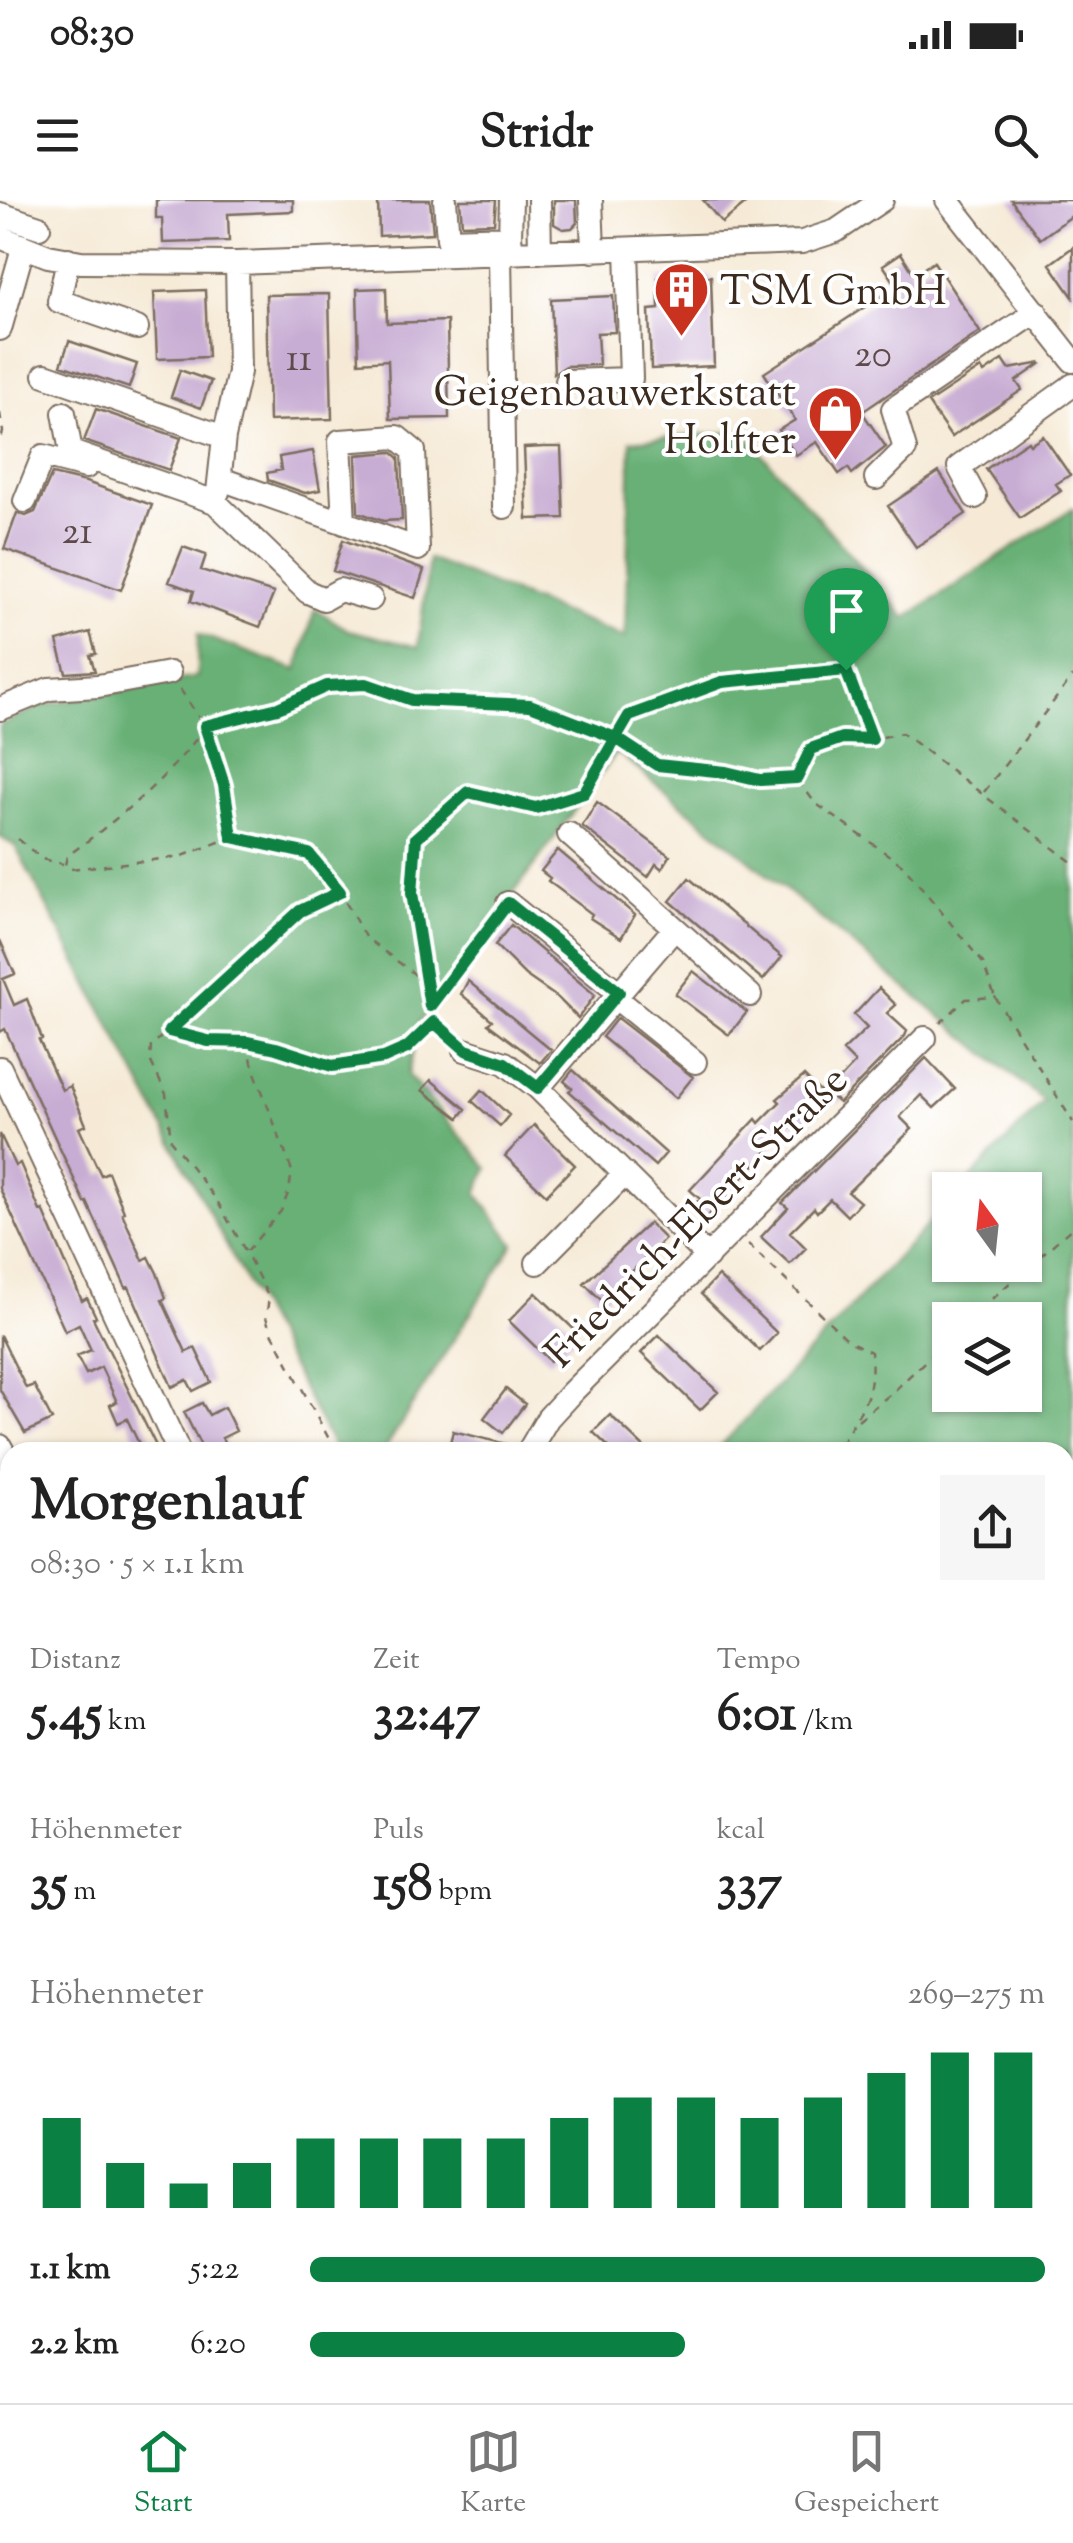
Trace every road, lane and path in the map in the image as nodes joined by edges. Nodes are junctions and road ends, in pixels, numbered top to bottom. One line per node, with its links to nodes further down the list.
1 (446, 200): 11 (street)
2 (511, 200): 11 (street)
3 (539, 200): 14 (street)
4 (591, 200): 13 (street)
5 (882, 200): 12 (street)
6 (947, 200): 17 (street)
7 (0, 214): 8 (street)
8 (40, 227)
9 (0, 238): 10 (street)
10 (22, 248): 15 (street); 19 (street)
11 (507, 248): 14 (street); 16 (street); 32 (street)
12 (627, 249): 13 (street); 22 (street)
13 (593, 251): 14 (street)
14 (540, 252)
15 (68, 260): 16 (street); 18 (street)
16 (237, 263): 26 (street)
17 (1036, 312): 20 (street); 28 (street)
18 (137, 328)
19 (0, 330)
20 (1073, 360)
21 (45, 375): 26 (street)
22 (568, 381)
23 (1073, 385): 30 (street)
24 (64, 412): 29 (street)
25 (0, 413): 27 (path)
26 (224, 437): 29 (street)
27 (0, 443)
28 (876, 478)
29 (218, 491): 31 (street); 33 (street); 34 (street)
30 (975, 497)
31 (25, 500)
32 (504, 507)
33 (344, 523): 33 (street)
34 (371, 600)
35 (169, 673): 37 (street); 38 (path)
36 (1073, 676): 42 (path)
37 (0, 709)
38 (205, 726): 39 (path); 44 (path); 47 (path)
39 (616, 738): 40 (path); 41 (path); 51 (path)
40 (872, 739): 41 (path); 42 (path)
41 (797, 778): 54 (path)
42 (983, 793): 46 (path)
43 (569, 834): 50 (street)
44 (232, 837): 47 (path); 48 (path)
45 (18, 839): 47 (path)
46 (1073, 864)
47 (65, 865)
48 (340, 892): 51 (path); 57 (path)
49 (508, 903): 52 (street); 55 (path)
50 (674, 929): 52 (street); 53 (street)
51 (429, 985): 55 (path)
52 (618, 995): 61 (street); 63 (street)
53 (750, 996)
54 (994, 997): 58 (path); 64 (path)
55 (430, 1006): 56 (path)
56 (434, 1022): 59 (path); 60 (path)
57 (169, 1031): 59 (path); 68 (path)
58 (925, 1038): 67 (street, Friedrich-Ebert-Straße)
59 (248, 1042): 68 (path)
60 (466, 1050): 63 (street)
61 (695, 1062)
62 (0, 1068): 74 (street)
63 (538, 1088): 65 (street)
64 (1073, 1122)
65 (625, 1174): 69 (street); 70 (street)
66 (1073, 1227): 71 (path)
67 (734, 1231): 69 (street, Friedrich-Ebert-Straße); 73 (path)
68 (246, 1252): 75 (path)
69 (708, 1257): 76 (street, Friedrich-Ebert-Straße)
70 (537, 1263)
71 (988, 1302)
72 (932, 1354): 73 (path)
73 (854, 1423): 77 (path)
74 (174, 1442)
75 (331, 1442)
76 (534, 1442)
77 (844, 1442)

